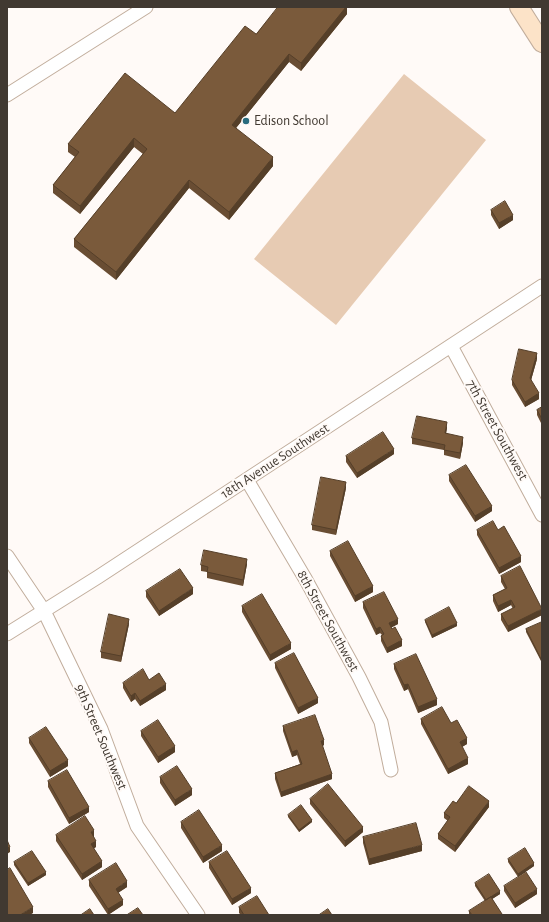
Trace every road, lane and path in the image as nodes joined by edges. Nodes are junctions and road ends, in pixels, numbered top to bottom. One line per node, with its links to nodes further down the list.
1 (146, 7): 4 (street)
2 (519, 7): 3 (street)
3 (542, 44)
4 (7, 95)
5 (542, 286): 6 (street, 18th Avenue Southwest)
6 (451, 346): 7 (street, 18th Avenue Southwest); 8 (street, 7th Street Southwest)
7 (247, 480): 10 (street, 18th Avenue Southwest); 12 (street, 8th Street Southwest)
8 (542, 514)
9 (7, 556): 10 (street, 9th Street Southwest)
10 (44, 611): 11 (street, 18th Avenue Southwest); 13 (street, 9th Street Southwest)
11 (7, 634)
12 (391, 770)
13 (198, 915)

